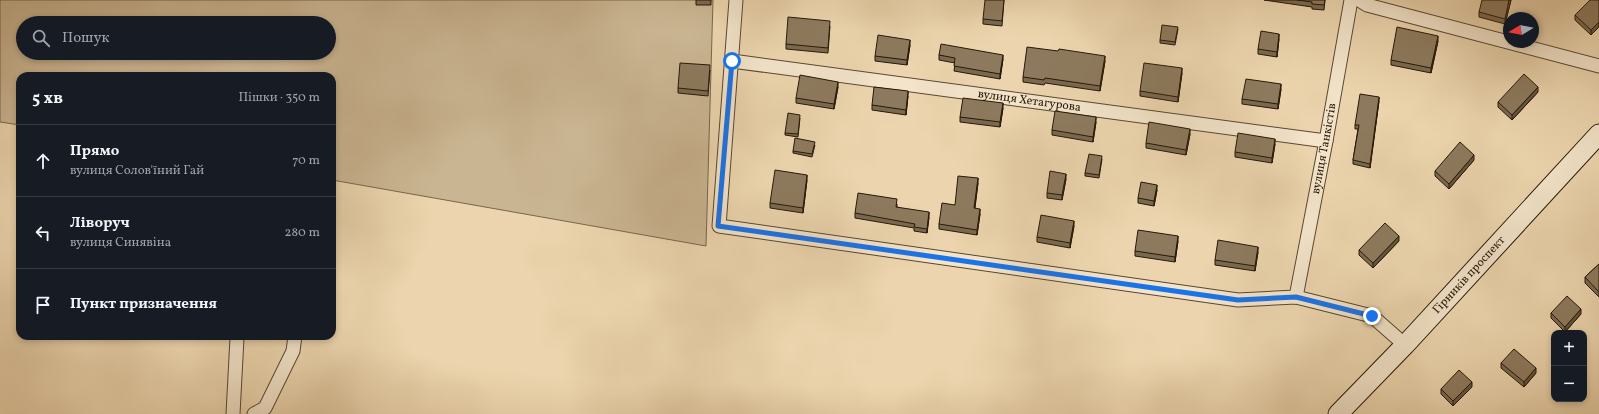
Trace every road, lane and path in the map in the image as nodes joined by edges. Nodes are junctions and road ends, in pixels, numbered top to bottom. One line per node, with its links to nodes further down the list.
1 (736, 0): 4 (street)
2 (1351, 0): 7 (street, вулиця Танкістів)
3 (1359, 0): 5 (street)
4 (732, 61): 7 (street, вулиця Хетагурова); 8 (street)
5 (1599, 66)
6 (1599, 134): 11 (main road, Гірників проспект)
7 (1326, 141): 8 (street, вулиця Танкістів)
8 (1296, 297): 11 (street)
9 (237, 340): 12 (street)
10 (294, 340): 13 (street)
11 (1405, 345): 14 (main road, Гірників проспект)
12 (233, 414)
13 (254, 414)
14 (1338, 414)

